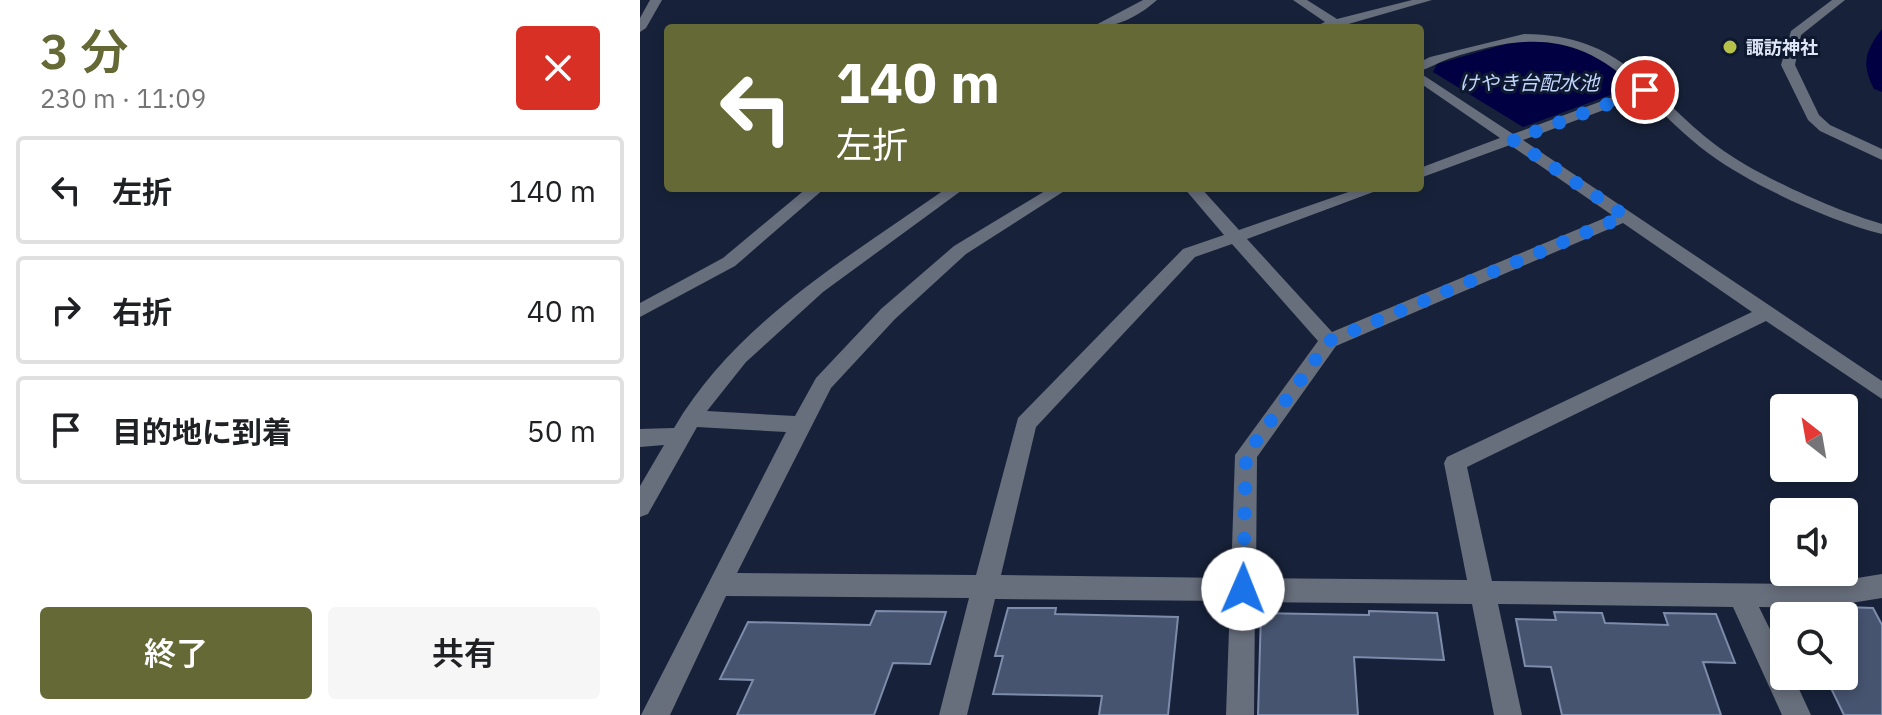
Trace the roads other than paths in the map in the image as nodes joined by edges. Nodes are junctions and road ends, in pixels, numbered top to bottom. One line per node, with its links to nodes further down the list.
1 (656, 0): 9 (street)
2 (1151, 0): 6 (street)
3 (1299, 0): 7 (street)
4 (1426, 0): 8 (street)
5 (1839, 0): 14 (street)
6 (1107, 24)
7 (1336, 24)
8 (1346, 24)
9 (640, 28)
10 (1424, 66): 12 (street)
11 (1424, 80): 13 (street)
12 (1645, 90): 13 (street); 22 (street)
13 (1513, 140): 15 (street); 21 (street)
14 (1882, 155)
15 (1424, 172)
16 (812, 192): 24 (street)
17 (951, 192): 29 (street)
18 (1054, 192): 28 (street)
19 (1196, 192): 23 (street)
20 (1364, 192): 23 (street)
21 (1625, 216): 25 (street); 26 (street)
22 (1882, 229)
23 (1235, 237): 26 (street); 33 (street)
24 (640, 311)
25 (1767, 313): 27 (street); 36 (street)
26 (1329, 341): 35 (street)
27 (1882, 391)
28 (801, 425): 29 (street); 32 (street)
29 (686, 427): 30 (street); 31 (street)
30 (640, 438)
31 (640, 507)
32 (719, 584): 33 (street); 38 (street)
33 (985, 587): 35 (street); 39 (street)
34 (1881, 588): 37 (street)
35 (1243, 589): 36 (street); 40 (street)
36 (1483, 592): 37 (street); 41 (street)
37 (1740, 595): 42 (street)
38 (655, 715)
39 (953, 715)
40 (1240, 715)
41 (1508, 715)
42 (1797, 715)

